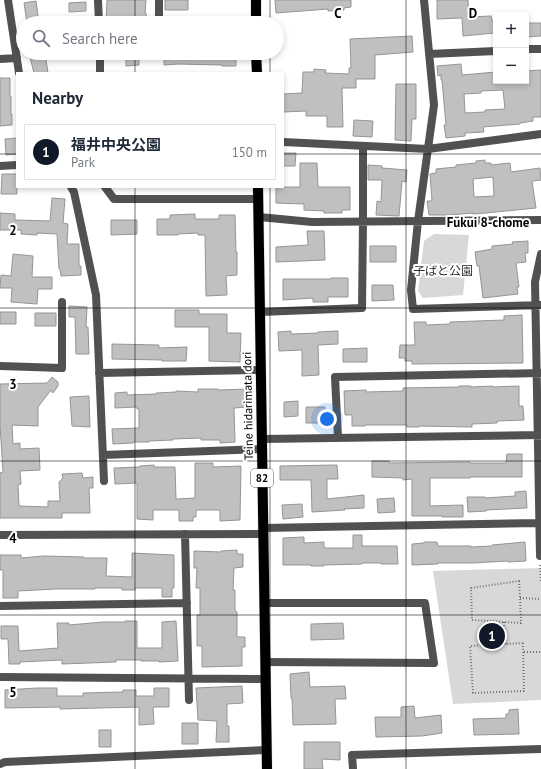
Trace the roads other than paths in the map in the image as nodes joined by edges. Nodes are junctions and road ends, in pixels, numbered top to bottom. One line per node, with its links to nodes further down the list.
1 (8, 0): 12 (street)
2 (98, 0): 6 (street)
3 (159, 0): 7 (street)
4 (256, 0): 8 (main road)
5 (424, 0): 13 (street)
6 (99, 16)
7 (159, 16)
8 (256, 16)
9 (529, 49): 10 (street)
10 (541, 49)
11 (493, 51): 13 (street)
12 (16, 52)
13 (429, 54): 25 (street)
14 (16, 58): 15 (street)
15 (0, 59)
16 (17, 60): 19 (street)
17 (100, 60): 20 (street)
18 (256, 60): 21 (main road)
19 (19, 72)
20 (100, 72)
21 (257, 72)
22 (541, 134): 25 (street)
23 (284, 142): 24 (street)
24 (363, 146): 25 (street); 35 (street)
25 (428, 149): 34 (street)
26 (16, 165): 27 (street)
27 (0, 166)
28 (72, 188): 42 (street)
29 (106, 188): 31 (street)
30 (258, 188): 31 (main road, Teine hidarimata dori / 82)
31 (258, 199): 32 (main road, Teine hidarimata dori / 82)
32 (259, 217): 35 (street); 39 (main road, Teine hidarimata dori / 82)
33 (541, 220): 34 (street)
34 (418, 221): 35 (street); 38 (street)
35 (363, 222): 39 (street)
36 (541, 254): 38 (street)
37 (62, 302): 40 (street)
38 (538, 305): 43 (street)
39 (260, 312): 41 (main road, Teine hidarimata dori / 82)
40 (0, 366)
41 (261, 370): 42 (street); 46 (main road, Teine hidarimata dori / 82)
42 (99, 373): 47 (street)
43 (539, 373): 44 (street); 45 (street)
44 (539, 435): 45 (street); 49 (street)
45 (338, 438): 46 (street)
46 (262, 444): 47 (street); 50 (main road, Teine hidarimata dori / 82)
47 (103, 455): 48 (street)
48 (104, 481)
49 (540, 523): 50 (street); 53 (street)
50 (263, 531): 51 (street); 55 (main road, Teine hidarimata dori / 82)
51 (185, 534): 52 (street); 54 (street)
52 (0, 535)
53 (540, 556)
54 (187, 603): 56 (street); 59 (street)
55 (264, 603): 57 (main road, Teine hidarimata dori / 82); 57 (street)
56 (0, 606)
57 (265, 662): 60 (main road, Teine hidarimata dori / 82)
58 (0, 677): 59 (street)
59 (189, 678): 60 (street); 61 (street)
60 (265, 679): 63 (main road, Teine hidarimata dori / 82)
61 (189, 700)
62 (541, 749): 66 (street)
63 (266, 750): 64 (street); 65 (main road, Teine hidarimata dori / 82)
64 (0, 764)
65 (267, 769)
66 (353, 769)

